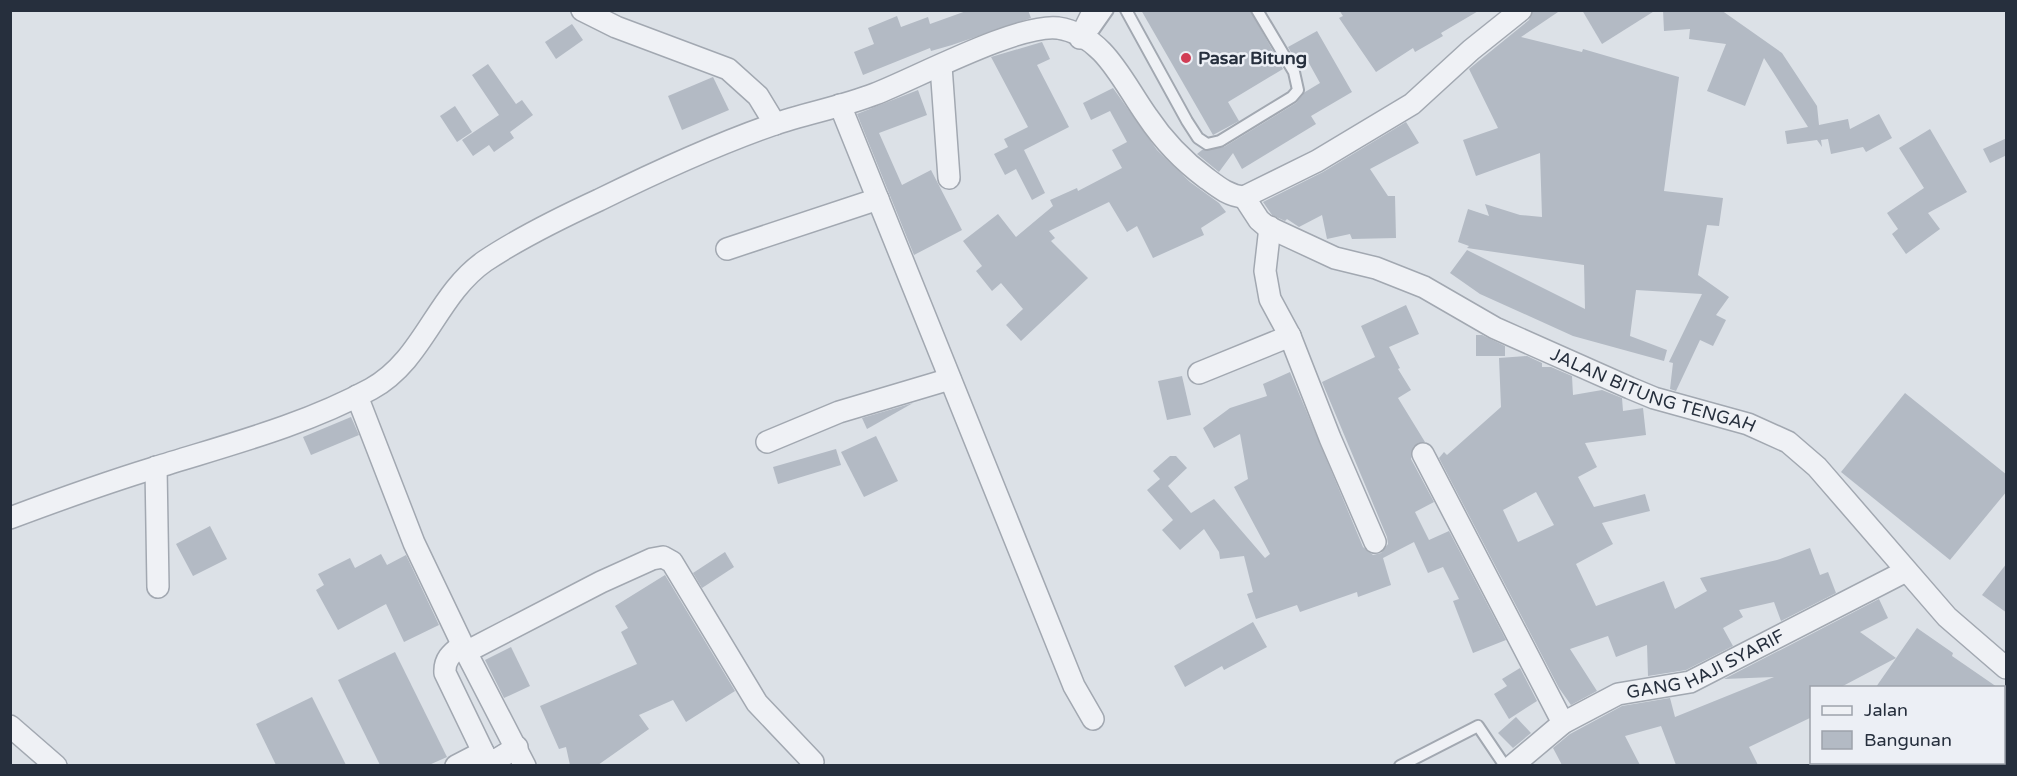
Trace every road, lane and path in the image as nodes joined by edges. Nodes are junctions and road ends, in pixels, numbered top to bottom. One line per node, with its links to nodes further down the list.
1 (582, 10): 10 (street)
2 (1094, 10): 7 (street)
3 (1108, 10): 7 (lane)
4 (1126, 10): 5 (lane)
5 (1257, 10)
6 (1521, 10): 12 (street)
7 (1084, 38): 8 (street); 12 (street)
8 (941, 66): 9 (street); 11 (street)
9 (840, 105): 10 (street); 13 (street)
10 (775, 124): 19 (street)
11 (949, 178)
12 (1244, 197): 14 (street, JALAN BITUNG TENGAH)
13 (878, 199): 15 (street); 18 (street)
14 (1270, 227): 16 (street); 25 (street, JALAN BITUNG TENGAH)
15 (727, 249)
16 (1290, 336): 17 (street); 24 (street)
17 (1199, 373)
18 (950, 379): 20 (street); 29 (street)
19 (357, 396): 22 (street); 27 (street)
20 (767, 442)
21 (1423, 454): 30 (street)
22 (156, 467): 23 (street); 26 (street)
23 (10, 518)
24 (1375, 542)
25 (1906, 571): 28 (street, JALAN BITUNG TENGAH); 30 (street, GANG HAJI SYARIF)
26 (158, 587)
27 (464, 649): 32 (street); 33 (street); 34 (street)
28 (2007, 668)
29 (1093, 719)
30 (1563, 723): 39 (street, GANG HAJI SYARIF)
31 (10, 726): 35 (street)
32 (483, 752): 33 (street); 36 (street)
33 (521, 756)
34 (813, 762)
35 (56, 765)
36 (456, 765)
37 (1400, 765): 38 (lane)
38 (1505, 765)
39 (1512, 765)

